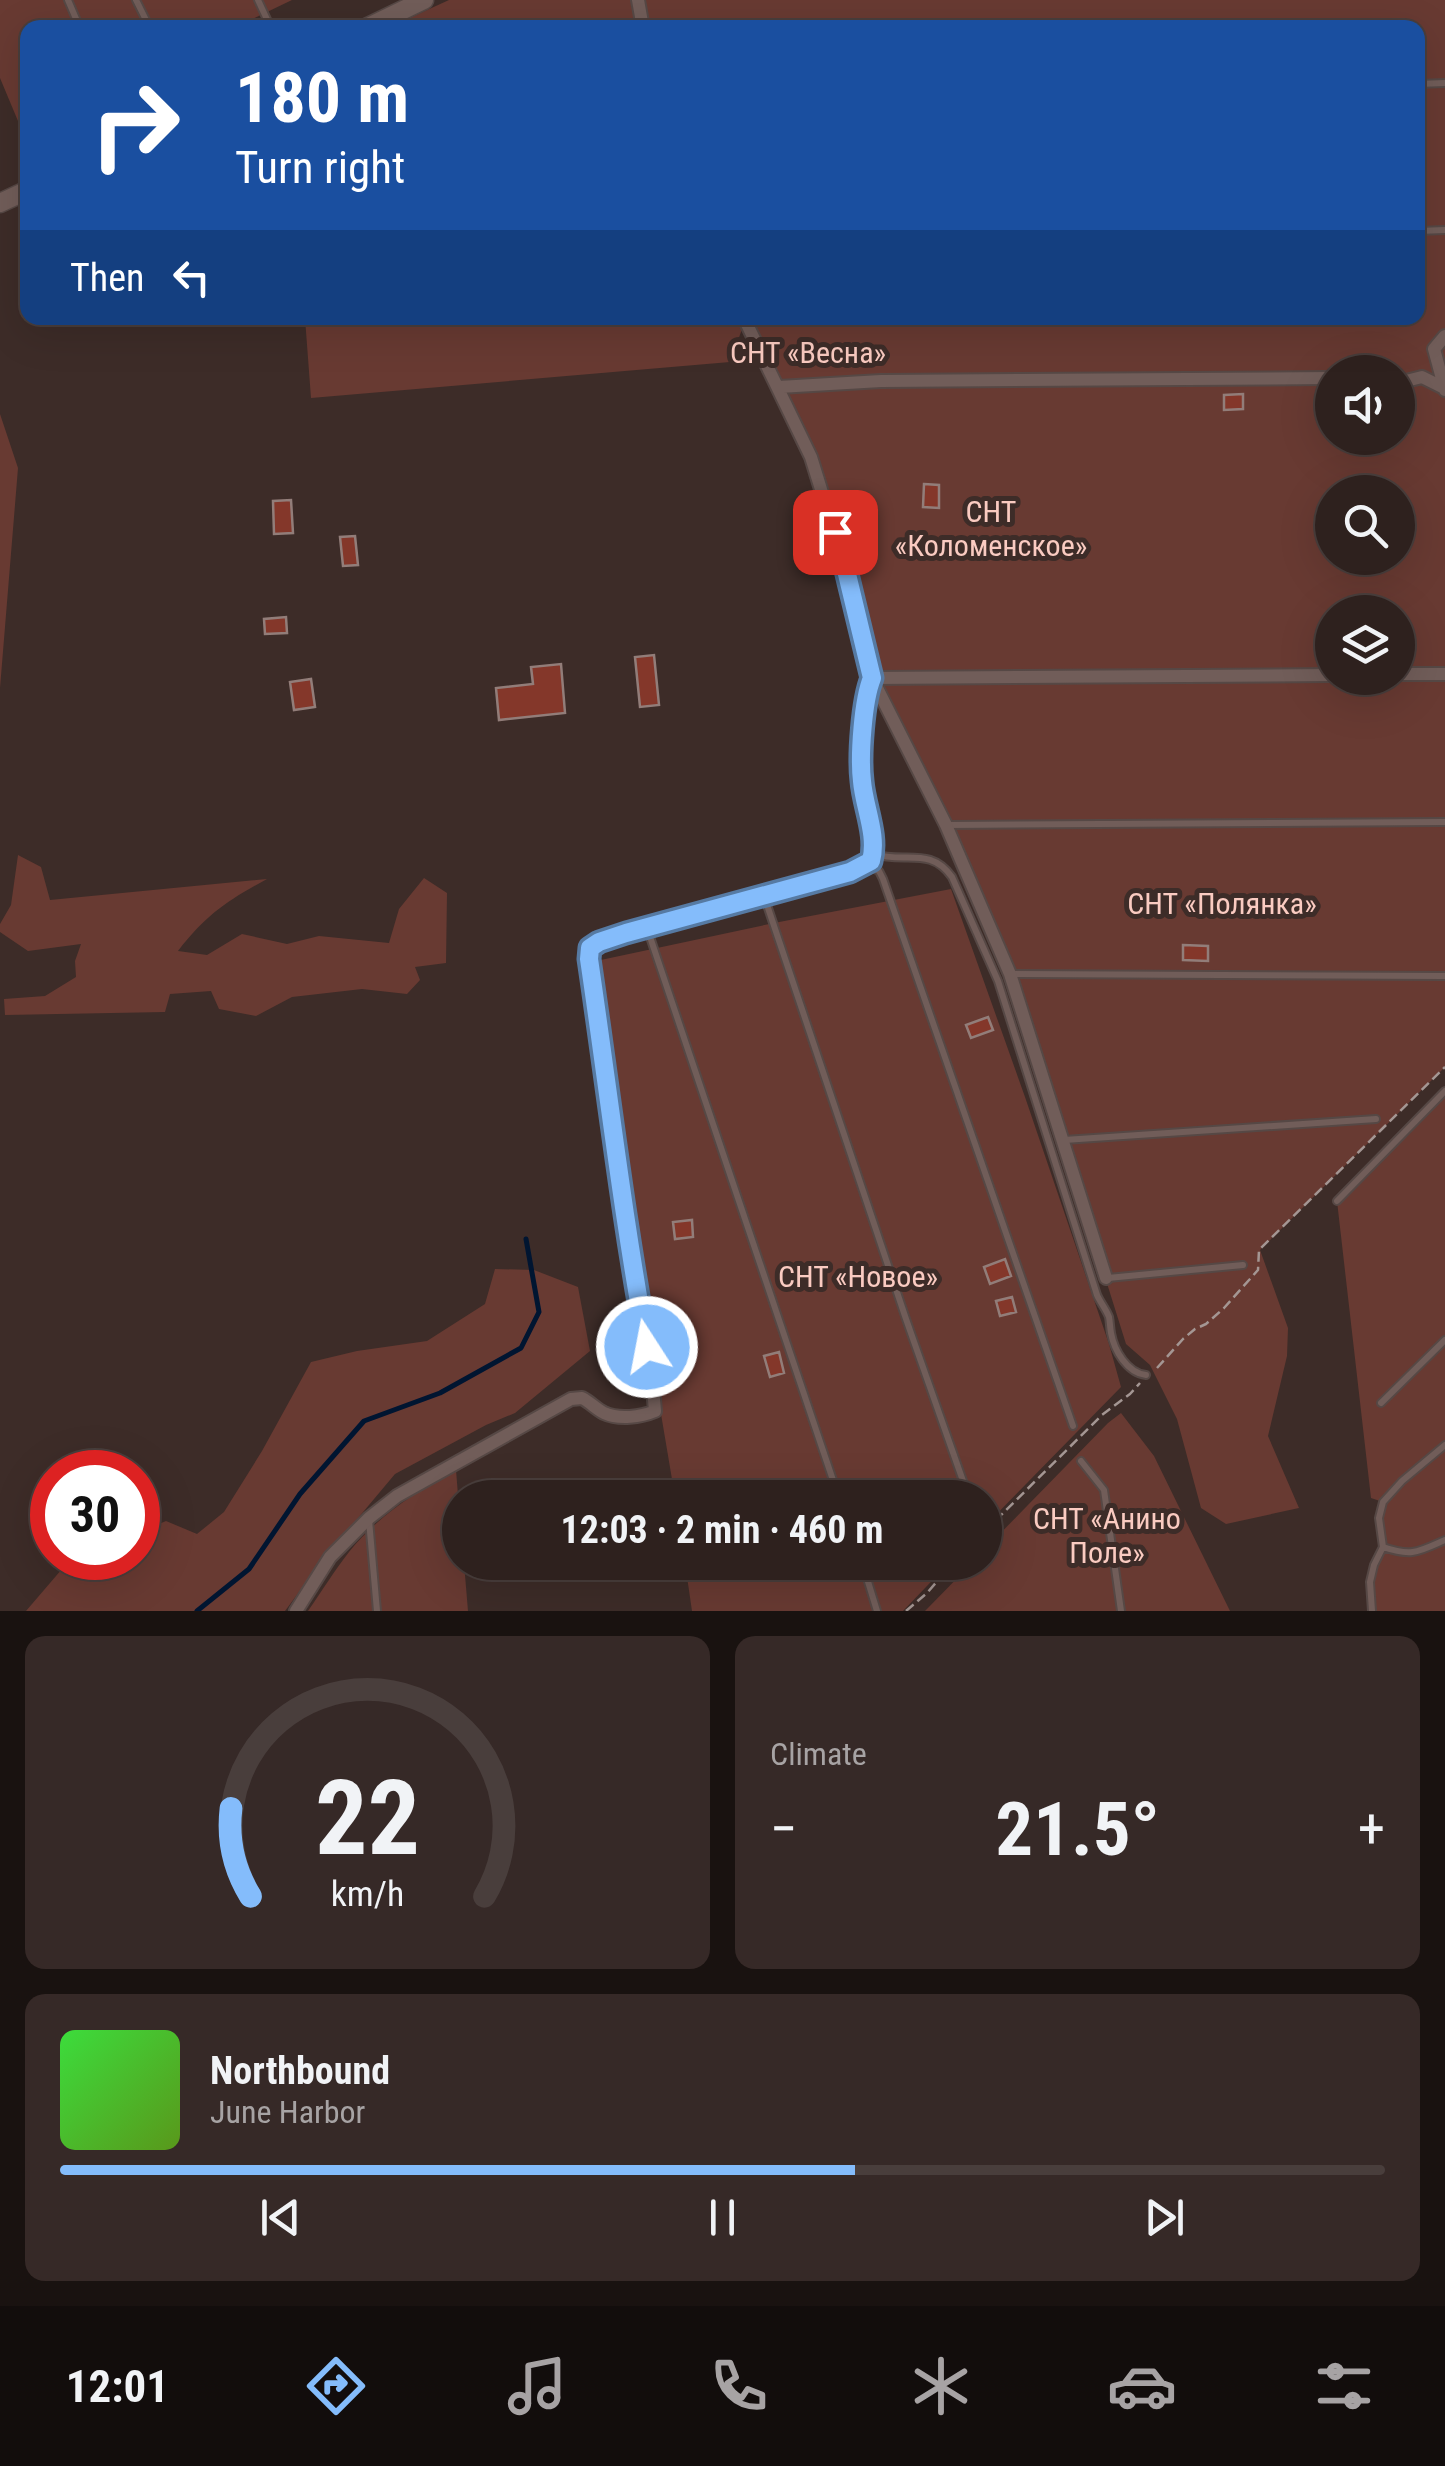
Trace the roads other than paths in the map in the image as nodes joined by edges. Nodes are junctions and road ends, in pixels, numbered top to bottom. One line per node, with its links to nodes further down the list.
1 (424, 0): 2 (main road)
2 (383, 20)
3 (748, 325): 7 (street)
4 (1445, 336): 8 (street)
5 (1315, 378): 7 (street)
6 (1415, 379): 8 (street)
7 (779, 387): 12 (street)
8 (1445, 389)
9 (1415, 674): 10 (street)
10 (1445, 674)
11 (1315, 675): 12 (street)
12 (872, 678): 14 (street); 15 (street)
13 (1445, 822): 14 (lane)
14 (946, 825): 18 (street)
15 (869, 859): 16 (street); 27 (lane); 29 (lane)
16 (763, 895): 17 (street); 33 (lane)
17 (647, 927): 32 (lane); 34 (street)
18 (1010, 974): 19 (lane); 22 (street)
19 (1445, 976)
20 (1445, 1091): 23 (lane)
21 (1376, 1118): 22 (lane)
22 (1063, 1140): 25 (street)
23 (1337, 1201)
24 (1242, 1264): 25 (lane)
25 (1106, 1278)
26 (1445, 1340): 28 (lane)
27 (1146, 1375)
28 (1381, 1404)
29 (1073, 1426)
30 (1445, 1445): 36 (lane)
31 (1082, 1461): 41 (lane)
32 (833, 1480)
33 (963, 1480)
34 (368, 1518): 38 (street); 39 (lane)
35 (1445, 1540): 36 (lane)
36 (1383, 1547): 42 (lane)
37 (868, 1580): 40 (lane)
38 (296, 1611)
39 (377, 1611)
40 (877, 1611)
41 (1120, 1611)
42 (1372, 1611)

